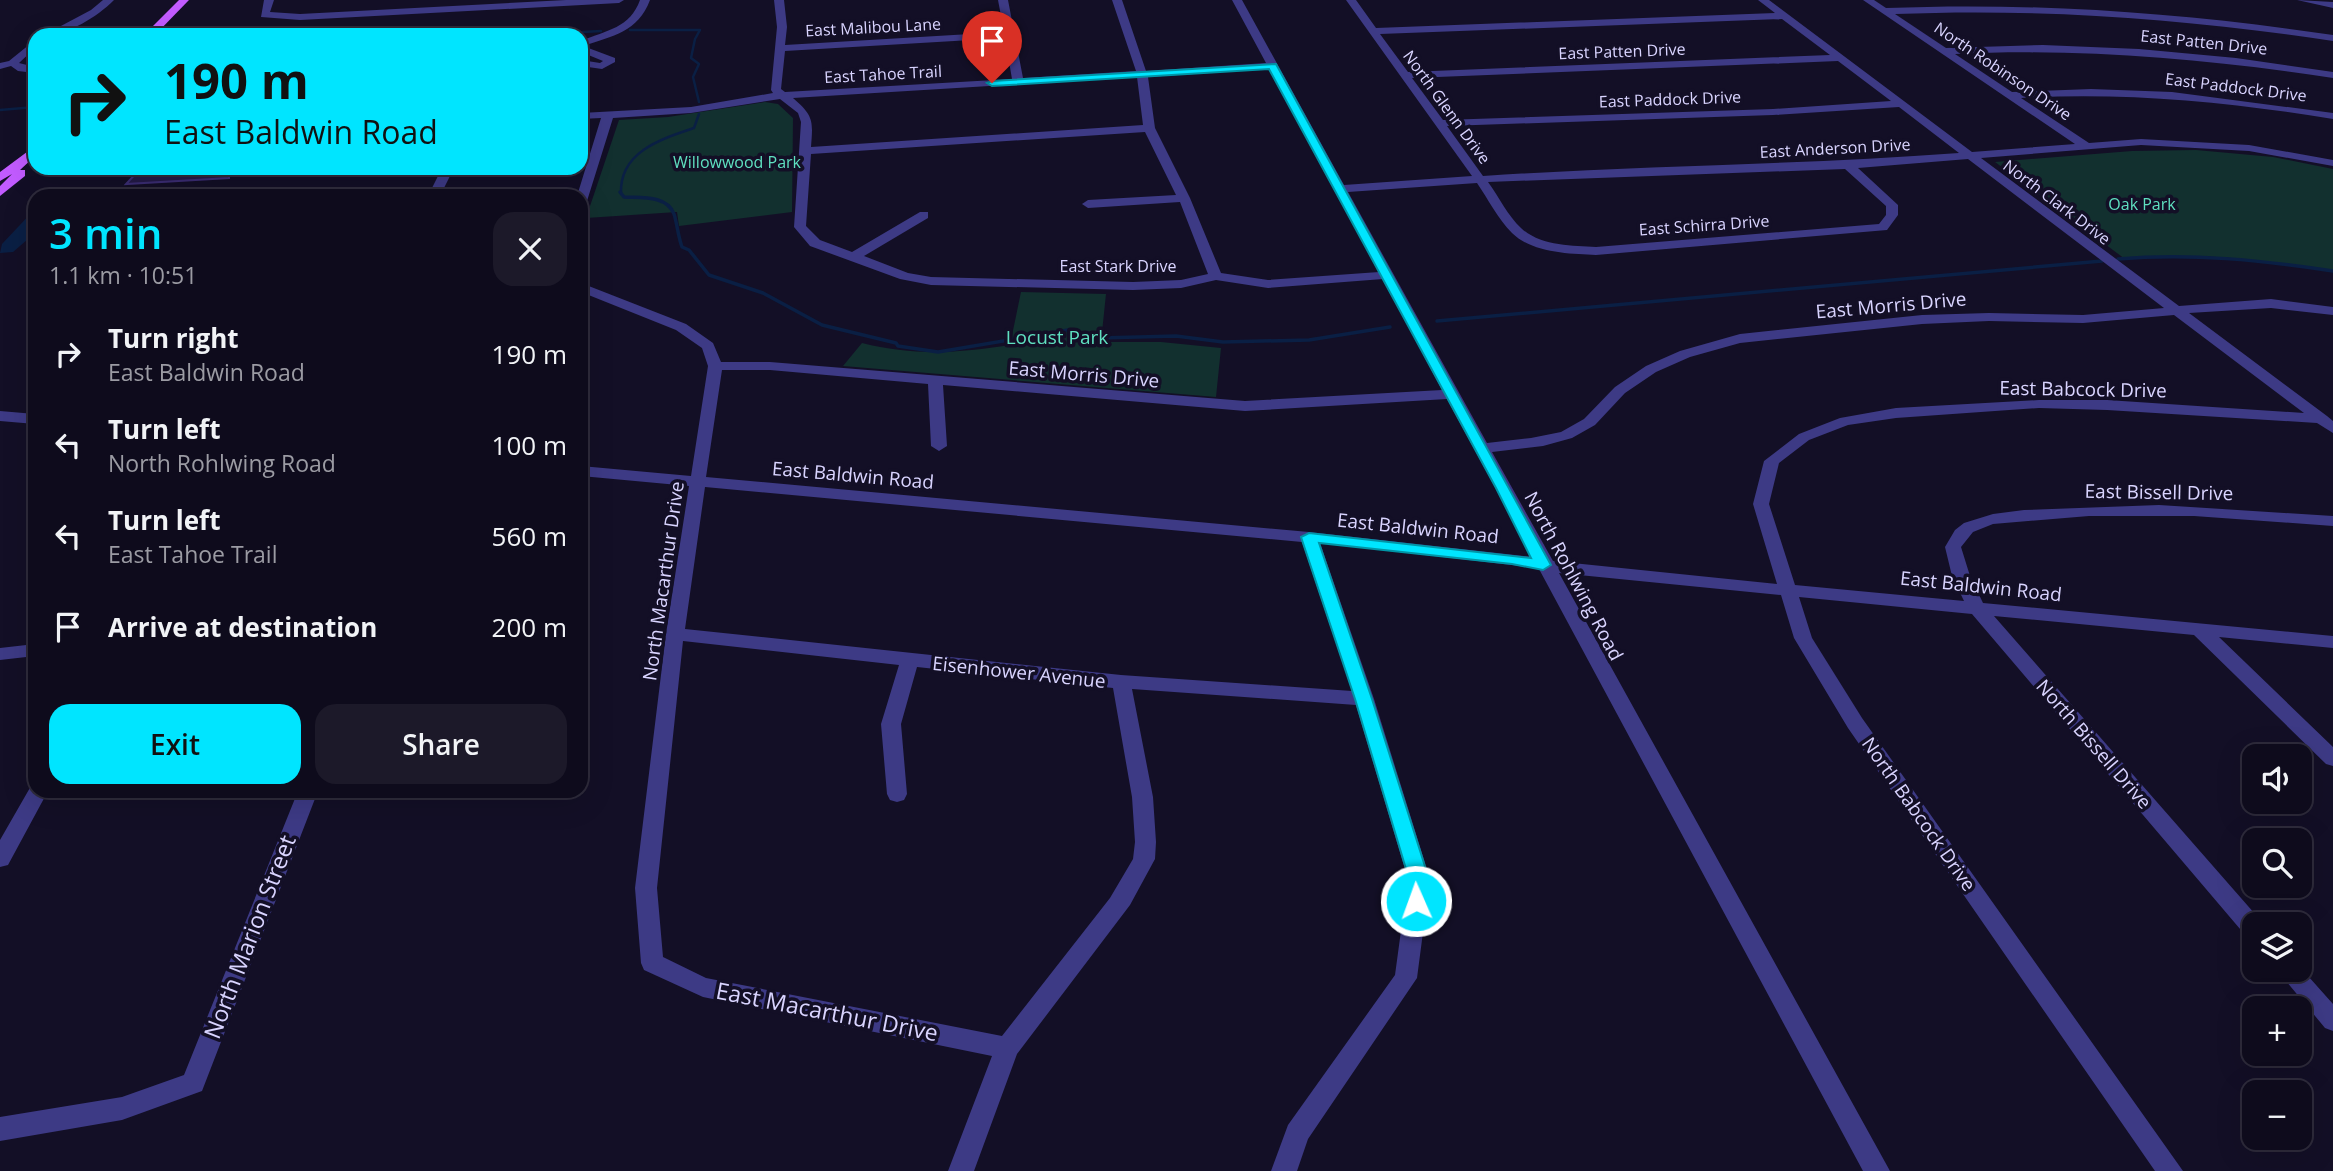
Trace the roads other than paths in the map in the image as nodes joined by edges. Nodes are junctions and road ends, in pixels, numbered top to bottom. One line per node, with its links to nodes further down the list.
1 (109, 0): 18 (street)
2 (184, 0): 19 (main road)
3 (269, 0): 4 (street)
4 (619, 0)
5 (645, 0): 23 (street)
6 (779, 0): 24 (street)
7 (1003, 0): 21 (street)
8 (1117, 0): 34 (street)
9 (1237, 0): 32 (street, North Rohlwing Road)
10 (1352, 0): 20 (street, North Glenn Drive)
11 (1763, 0): 17 (street, North Clark Drive)
12 (1868, 0): 16 (street, North Robinson Drive)
13 (2302, 0): 14 (street)
14 (2316, 1): 15 (street)
15 (2333, 5)
16 (1885, 11): 22 (street); 27 (street, North Robinson Drive)
17 (1783, 16): 20 (street); 28 (street, North Clark Drive)
18 (63, 28)
19 (156, 28)
20 (1374, 31): 35 (street, North Glenn Drive)
21 (1009, 35): 24 (street, East Malibou Lane); 37 (street)
22 (2333, 38)
23 (588, 43)
24 (781, 48): 39 (street)
25 (28, 49): 29 (street)
26 (588, 49): 30 (street)
27 (1945, 51): 36 (street, East Patten Drive); 38 (street, North Robinson Drive)
28 (1839, 58): 35 (street, East Patten Drive); 40 (street, North Clark Drive)
29 (13, 63): 31 (street); 33 (street)
30 (588, 64)
31 (0, 66)
32 (1272, 66): 34 (street, East Tahoe Trail); 54 (street, North Rohlwing Road)
33 (28, 69)
34 (1142, 74): 37 (street, East Tahoe Trail); 45 (street)
35 (1405, 75): 44 (street, North Glenn Drive)
36 (2333, 75)
37 (1018, 82): 39 (street, East Tahoe Trail)
38 (2010, 95): 43 (street, East Paddock Drive); 46 (street, North Robinson Drive)
39 (783, 96): 41 (street, East Tahoe Trail); 47 (street, East Stark Drive)
40 (1901, 104): 44 (street, East Paddock Drive); 49 (street, North Clark Drive)
41 (607, 115): 42 (street, East Tahoe Trail); 55 (street)
42 (588, 116)
43 (2333, 116)
44 (1440, 123): 53 (street, North Glenn Drive)
45 (1149, 128): 47 (street); 57 (street)
46 (2086, 146): 49 (street, East Anderson Drive); 50 (street, East Anderson Drive)
47 (804, 151): 61 (street, East Stark Drive)
48 (28, 155): 52 (main road)
49 (1969, 156): 51 (street, East Anderson Drive); 65 (street, North Clark Drive)
50 (2333, 163)
51 (1849, 165): 53 (street, East Anderson Drive); 60 (street, East Schirra Drive)
52 (9, 173): 56 (main road)
53 (1480, 180): 54 (street, East Anderson Drive); 60 (street, North Glenn Drive)
54 (1338, 188): 62 (street, North Rohlwing Road)
55 (585, 189)
56 (0, 192)
57 (1184, 198): 58 (street); 63 (street)
58 (1088, 204)
59 (924, 215): 61 (street)
60 (1517, 231)
61 (852, 258): 63 (street, East Stark Drive)
62 (1385, 275): 63 (street, East Stark Drive); 69 (street, North Rohlwing Road)
63 (1216, 276)
64 (588, 290): 67 (street)
65 (2179, 311): 66 (street, East Morris Drive); 72 (street, North Clark Drive); 75 (street, East Morris Drive)
66 (2333, 311)
67 (715, 366): 68 (street, East Morris Drive); 77 (street, North Macarthur Drive)
68 (935, 381): 69 (street, East Morris Drive); 74 (street)
69 (1451, 394): 75 (street, North Rohlwing Road)
70 (0, 416): 71 (street)
71 (28, 418)
72 (2327, 423): 73 (street, East Babcock Drive)
73 (1804, 436): 82 (street, North Babcock Drive)
74 (939, 446)
75 (1482, 448): 81 (street, North Rohlwing Road)
76 (588, 472): 77 (street, East Baldwin Road)
77 (698, 482): 79 (street, East Baldwin Road); 85 (street, North Macarthur Drive)
78 (2333, 521): 80 (street, East Bissell Drive)
79 (1309, 537): 81 (street, East Baldwin Road); 91 (street)
80 (1953, 547): 83 (street, North Bissell Drive)
81 (1543, 565): 82 (street, East Baldwin Road); 105 (street, North Rohlwing Road)
82 (1788, 589): 83 (street, East Baldwin Road); 106 (street, North Babcock Drive)
83 (1976, 607): 84 (street, East Baldwin Road); 97 (street, North Bissell Drive)
84 (2199, 629): 86 (street, East Baldwin Road); 92 (street)
85 (675, 634): 89 (street, Eisenhower Avenue); 98 (street, North Macarthur Drive)
86 (2333, 642)
87 (28, 651): 88 (street)
88 (0, 654)
89 (910, 660): 90 (street, Eisenhower Avenue); 93 (street)
90 (1121, 682): 91 (street, Eisenhower Avenue); 101 (street)
91 (1364, 699): 104 (street)
92 (2333, 759)
93 (897, 794)
94 (34, 798): 96 (street)
95 (305, 798): 102 (street, North Marion Street)
96 (0, 859)
97 (2242, 915)
98 (652, 963): 101 (street, East Macarthur Drive)
99 (2299, 982): 100 (street)
100 (2333, 1021)
101 (1007, 1048): 103 (street)
102 (0, 1129)
103 (961, 1171)
104 (1284, 1171)
105 (1877, 1171)
106 (2170, 1171)

